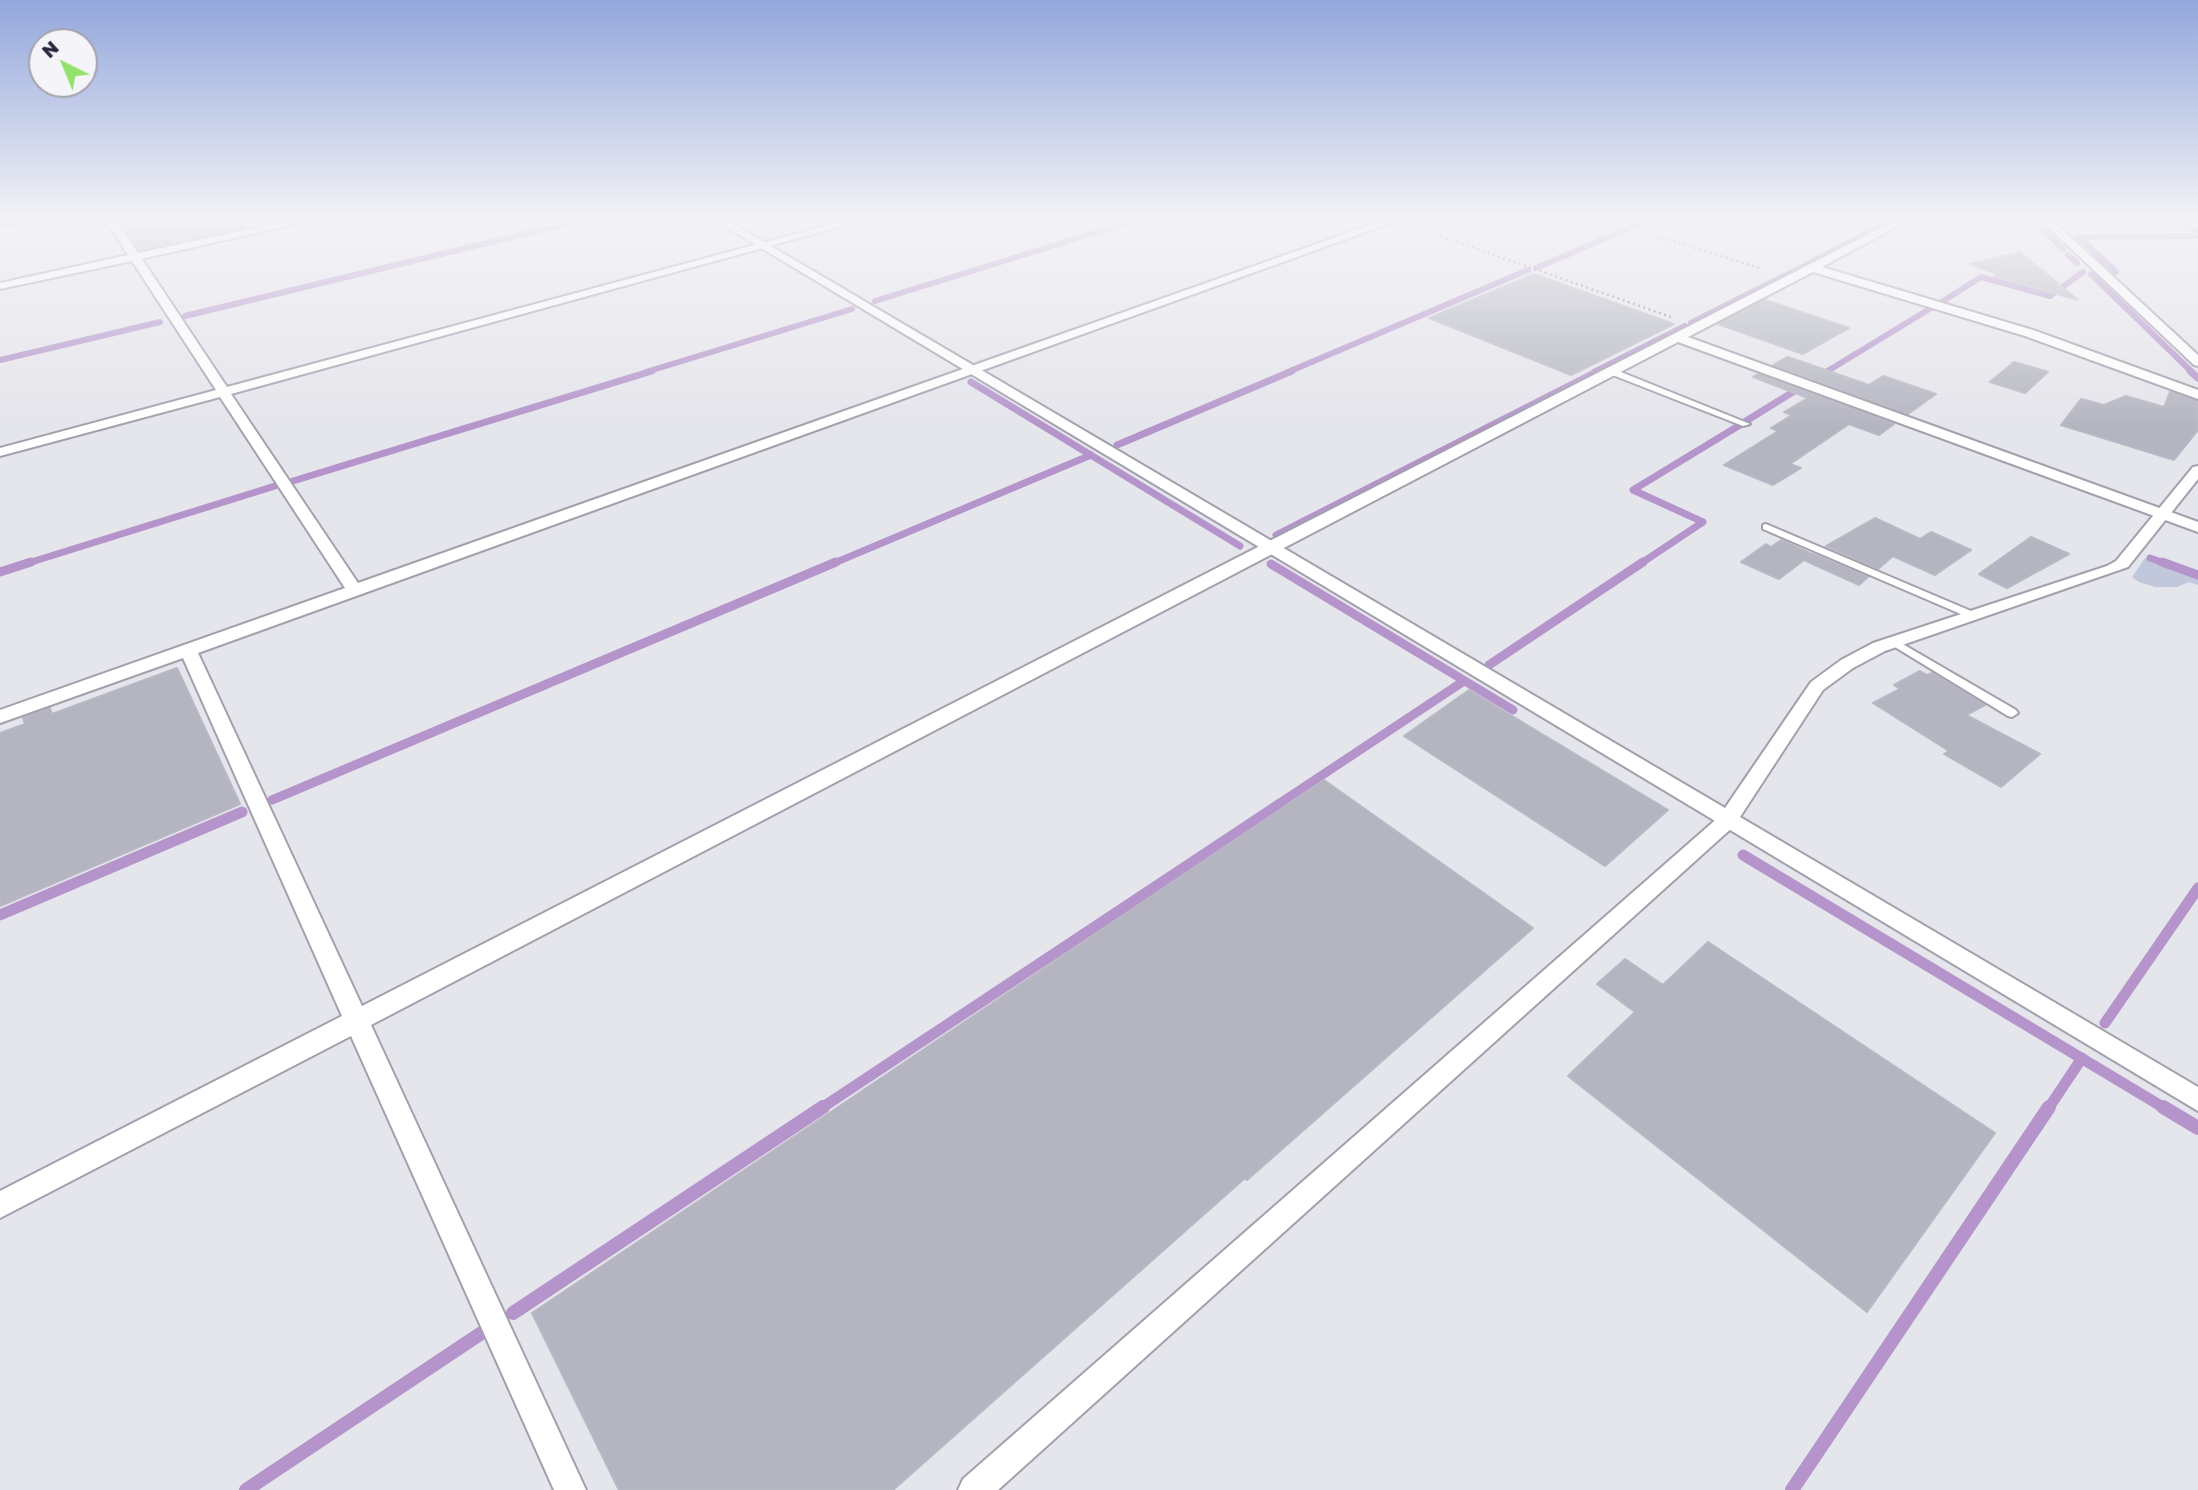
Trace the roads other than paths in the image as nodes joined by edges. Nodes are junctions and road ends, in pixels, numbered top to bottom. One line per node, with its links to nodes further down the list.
1 (155, 289): 12 (street)
2 (606, 289): 12 (street)
3 (835, 289): 10 (street)
4 (1200, 289): 10 (street)
5 (1773, 289): 8 (street)
6 (1882, 289): 13 (street)
7 (2119, 289): 9 (street)
8 (1679, 338): 11 (street); 17 (street)
9 (2198, 362)
10 (972, 370): 20 (street); 21 (street)
11 (1613, 372): 14 (lane); 20 (street)
12 (222, 392): 15 (street); 21 (street)
13 (2198, 395)
14 (1746, 424)
15 (0, 452)
16 (2198, 470): 17 (street)
17 (2161, 515): 19 (street); 22 (street)
18 (1766, 527): 22 (lane)
19 (2198, 527)
20 (1272, 549): 27 (street); 28 (street)
21 (354, 590): 24 (street)
22 (1974, 616): 23 (street)
23 (1894, 642): 25 (lane); 27 (street)
24 (188, 650): 26 (street); 28 (street)
25 (2012, 713)
26 (0, 716)
27 (1727, 821): 29 (street); 32 (street)
28 (356, 1021): 30 (street); 31 (street)
29 (2198, 1100)
30 (0, 1205)
31 (570, 1490)
32 (974, 1490)

